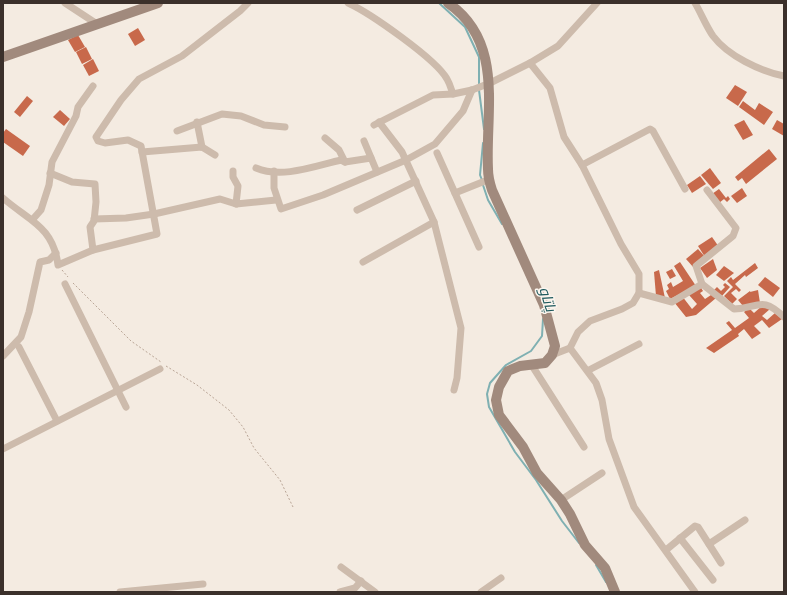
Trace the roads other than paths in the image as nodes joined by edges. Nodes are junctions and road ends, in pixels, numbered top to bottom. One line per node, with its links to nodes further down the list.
1 (66, 3): 9 (street)
2 (158, 3): 8 (street)
3 (248, 3): 23 (street)
4 (348, 3): 16 (street)
5 (597, 3): 11 (street)
6 (695, 3): 12 (street)
7 (453, 4): 13 (street)
8 (142, 5): 9 (street)
9 (96, 24): 10 (street)
10 (3, 57)
11 (530, 63): 13 (street); 29 (street)
12 (784, 76)
13 (490, 83): 15 (street); 35 (street)
14 (93, 86): 34 (street)
15 (472, 90): 16 (street); 27 (street)
16 (453, 94): 27 (street)
17 (197, 122): 18 (street); 19 (street); 22 (street)
18 (285, 127)
19 (177, 131)
20 (325, 138): 28 (street)
21 (364, 141): 26 (street)
22 (202, 147): 23 (street); 25 (street)
23 (142, 152): 44 (street)
24 (437, 153): 39 (street)
25 (215, 155)
26 (371, 158): 28 (street); 33 (street)
27 (406, 160): 33 (street); 36 (street)
28 (345, 162): 32 (street)
29 (582, 165): 37 (street); 54 (street)
30 (256, 168): 32 (street)
31 (233, 171): 42 (street)
32 (274, 171): 41 (street)
33 (377, 172): 41 (street)
34 (50, 173): 45 (street); 46 (street)
35 (490, 179): 39 (street); 59 (street)
36 (416, 181): 43 (street); 47 (street)
37 (685, 189)
38 (707, 190): 53 (street)
39 (455, 193): 48 (street)
40 (3, 198): 45 (street)
41 (276, 200): 42 (street)
42 (236, 204): 44 (street)
43 (357, 210)
44 (154, 214): 46 (street); 49 (street)
45 (33, 219): 50 (street)
46 (94, 219): 49 (street)
47 (434, 222): 51 (street); 65 (street)
48 (479, 247)
49 (93, 250): 50 (street)
50 (56, 253): 60 (street)
51 (363, 262)
52 (65, 284): 64 (street)
53 (702, 284): 54 (street); 55 (street)
54 (639, 293): 58 (street)
55 (784, 317)
56 (639, 344): 63 (street)
57 (20, 346): 67 (street)
58 (570, 348): 59 (street); 63 (street)
59 (552, 355): 61 (street)
60 (3, 356)
61 (531, 364): 68 (street); 71 (street)
62 (160, 369): 64 (street)
63 (589, 370): 75 (street)
64 (118, 390): 66 (street); 67 (street)
65 (454, 390)
66 (126, 407)
67 (57, 421): 69 (street)
68 (584, 447)
69 (3, 449)
70 (602, 473): 71 (street)
71 (561, 500): 86 (street)
72 (745, 520): 74 (street)
73 (680, 538): 74 (street); 75 (street); 79 (street)
74 (709, 544): 76 (street)
75 (666, 550): 87 (street)
76 (721, 563)
77 (341, 567): 80 (street)
78 (501, 578): 85 (street)
79 (713, 580)
80 (361, 581): 83 (street); 84 (street)
81 (203, 584): 82 (street)
82 (120, 592)
83 (340, 592)
84 (375, 592)
85 (481, 592)
86 (616, 592)
87 (695, 592)

